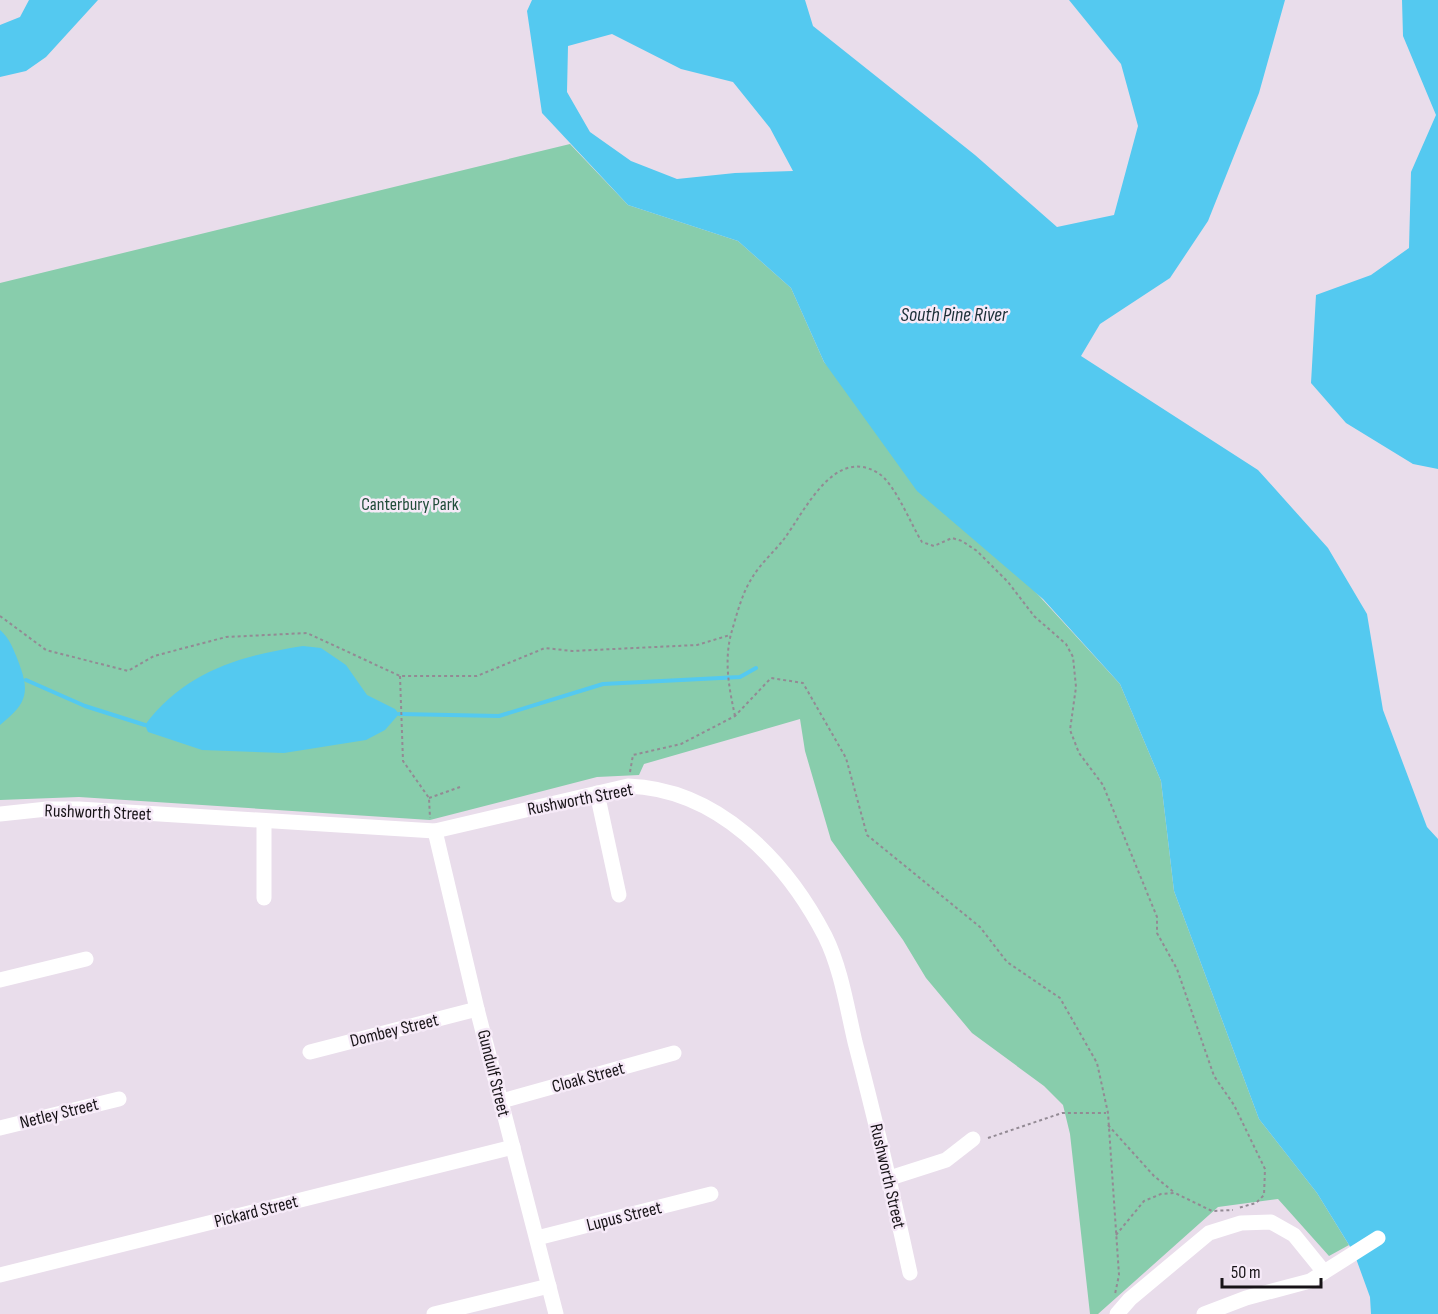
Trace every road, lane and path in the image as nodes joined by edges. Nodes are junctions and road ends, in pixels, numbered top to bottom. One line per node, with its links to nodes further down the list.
1 (0, 616): 3 (path)
2 (731, 635): 3 (path); 4 (path); 27 (path)
3 (400, 676): 8 (path)
4 (735, 716): 5 (path); 21 (path)
5 (628, 786): 7 (street, Rushworth Street); 26 (street, Rushworth Street)
6 (460, 787): 8 (path)
7 (597, 793): 11 (street, Rushworth Street); 12 (street)
8 (429, 798): 11 (path)
9 (0, 814): 10 (street, Rushworth Street)
10 (264, 822): 11 (street, Rushworth Street); 13 (street)
11 (432, 825): 16 (street, Gundulf Street)
12 (619, 895)
13 (264, 898)
14 (86, 959): 15 (street)
15 (0, 980)
16 (477, 1009): 17 (street, Dombey Street); 20 (street, Gundulf Street)
17 (310, 1052)
18 (674, 1053): 20 (street, Cloak Street)
19 (119, 1099): 23 (street, Netley Street)
20 (502, 1101): 25 (street, Gundulf Street)
21 (1108, 1113): 22 (path); 24 (path)
22 (1108, 1125): 27 (path); 29 (path)
23 (0, 1128)
24 (973, 1139): 26 (street)
25 (513, 1147): 30 (street, Gundulf Street); 34 (street, Pickard Street)
26 (890, 1178): 33 (street, Rushworth Street)
27 (1176, 1193): 29 (path)
28 (711, 1194): 30 (street, Lupus Street)
29 (1116, 1235): 36 (path)
30 (537, 1238): 35 (street, Gundulf Street)
31 (1378, 1238): 32 (street)
32 (1324, 1272): 39 (street); 40 (street)
33 (910, 1273)
34 (0, 1275)
35 (549, 1286): 37 (street); 38 (street, Gundulf Street)
36 (1115, 1297)
37 (434, 1314)
38 (556, 1314)
39 (1117, 1314)
40 (1204, 1314)

